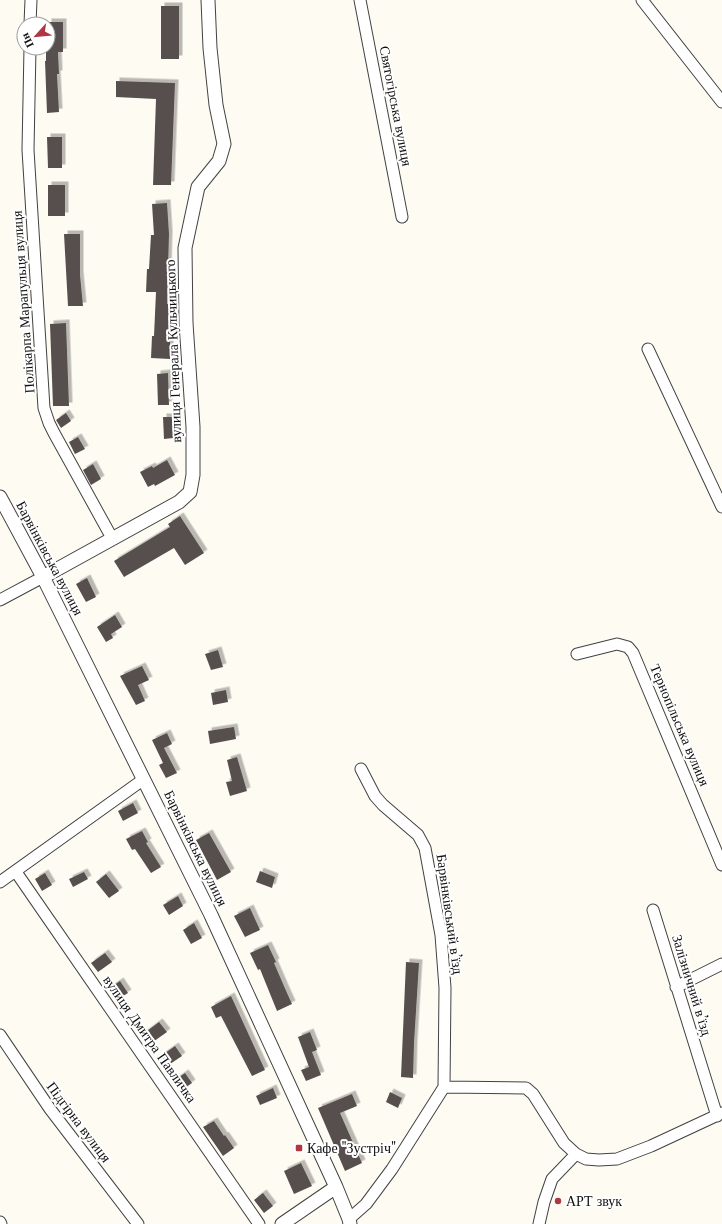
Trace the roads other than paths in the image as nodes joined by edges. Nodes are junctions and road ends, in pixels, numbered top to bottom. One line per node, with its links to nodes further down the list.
1 (31, 0): 5 (street)
2 (208, 0): 13 (street, вулиця Генерала Кульчицького)
3 (360, 0): 9 (street, Святогірська вулиця)
4 (642, 0): 7 (street)
5 (30, 16)
6 (30, 56): 13 (street, Полікарпа Марапульця вулиця)
7 (718, 89): 8 (street)
8 (722, 102)
9 (402, 217)
10 (648, 349): 12 (street)
11 (0, 497): 14 (street, Барвінківська вулиця)
12 (722, 507)
13 (112, 538): 14 (street, вулиця Генерала Кульчицького)
14 (43, 576): 15 (street); 18 (street, Барвінківська вулиця)
15 (0, 600)
16 (577, 654): 19 (street, Тернопільська вулиця)
17 (361, 769): 26 (street, Барвінківський в’їзд)
18 (144, 779): 20 (street); 29 (street, Барвінківська вулиця)
19 (722, 865)
20 (16, 872): 21 (street); 32 (street, вулиця Дмитра Павличка)
21 (0, 882)
22 (653, 910): 24 (street, Залізничний в’їзд)
23 (722, 964): 24 (street)
24 (676, 987): 27 (street, Залізничний в’їзд)
25 (0, 1035): 31 (street, Підгірна вулиця)
26 (444, 1087): 28 (street); 30 (street)
27 (720, 1114): 28 (street)
28 (576, 1154): 34 (street)
29 (336, 1187): 30 (street, Барвінківська вулиця); 33 (street)
30 (349, 1221)
31 (138, 1224)
32 (259, 1224)
33 (282, 1224)
34 (539, 1224)

